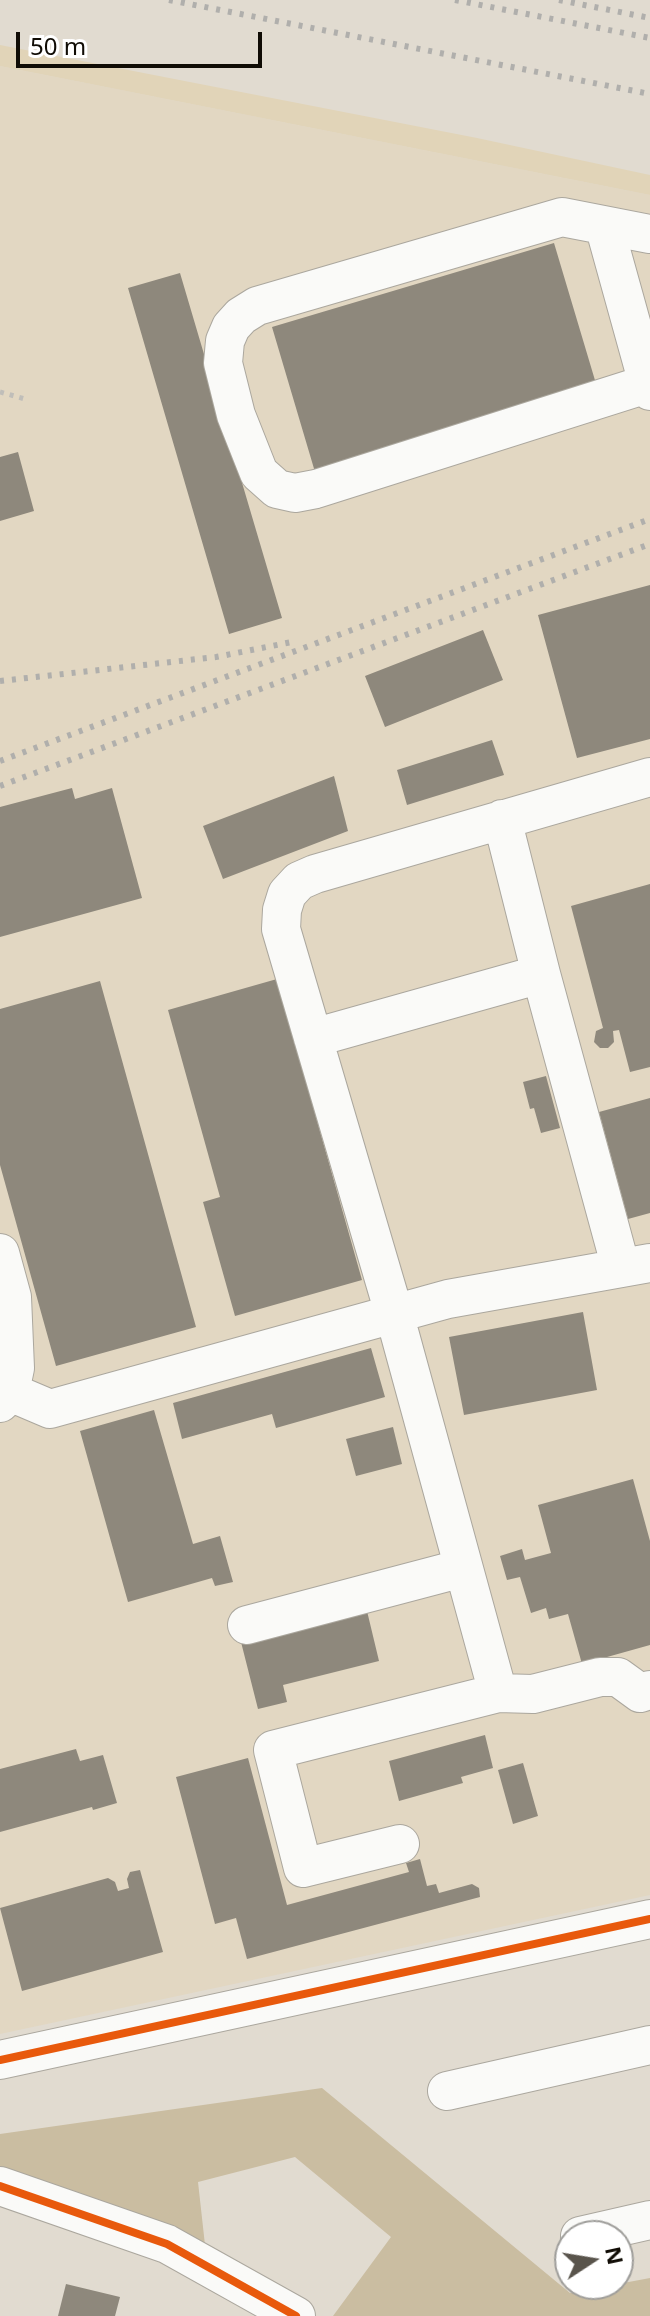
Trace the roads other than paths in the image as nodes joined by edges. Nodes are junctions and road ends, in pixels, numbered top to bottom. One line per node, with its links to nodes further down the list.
1 (604, 225): 2 (street); 3 (street); 3 (street)
2 (650, 234)
3 (649, 386)
4 (650, 777): 5 (street)
5 (502, 819): 6 (street); 7 (street)
6 (541, 974): 7 (street); 9 (street)
7 (313, 1038): 10 (street)
8 (0, 1253): 11 (street)
9 (636, 1265): 10 (street)
10 (394, 1313): 11 (street); 12 (street)
11 (5, 1398)
12 (463, 1568): 13 (street); 15 (street)
13 (247, 1625)
14 (650, 1690): 15 (street)
15 (498, 1693): 16 (street)
16 (400, 1844)
17 (650, 1919): 19 (street)
18 (650, 2045): 20 (street)
19 (0, 2060)
20 (447, 2091)
21 (0, 2186): 22 (street)
22 (296, 2316)

